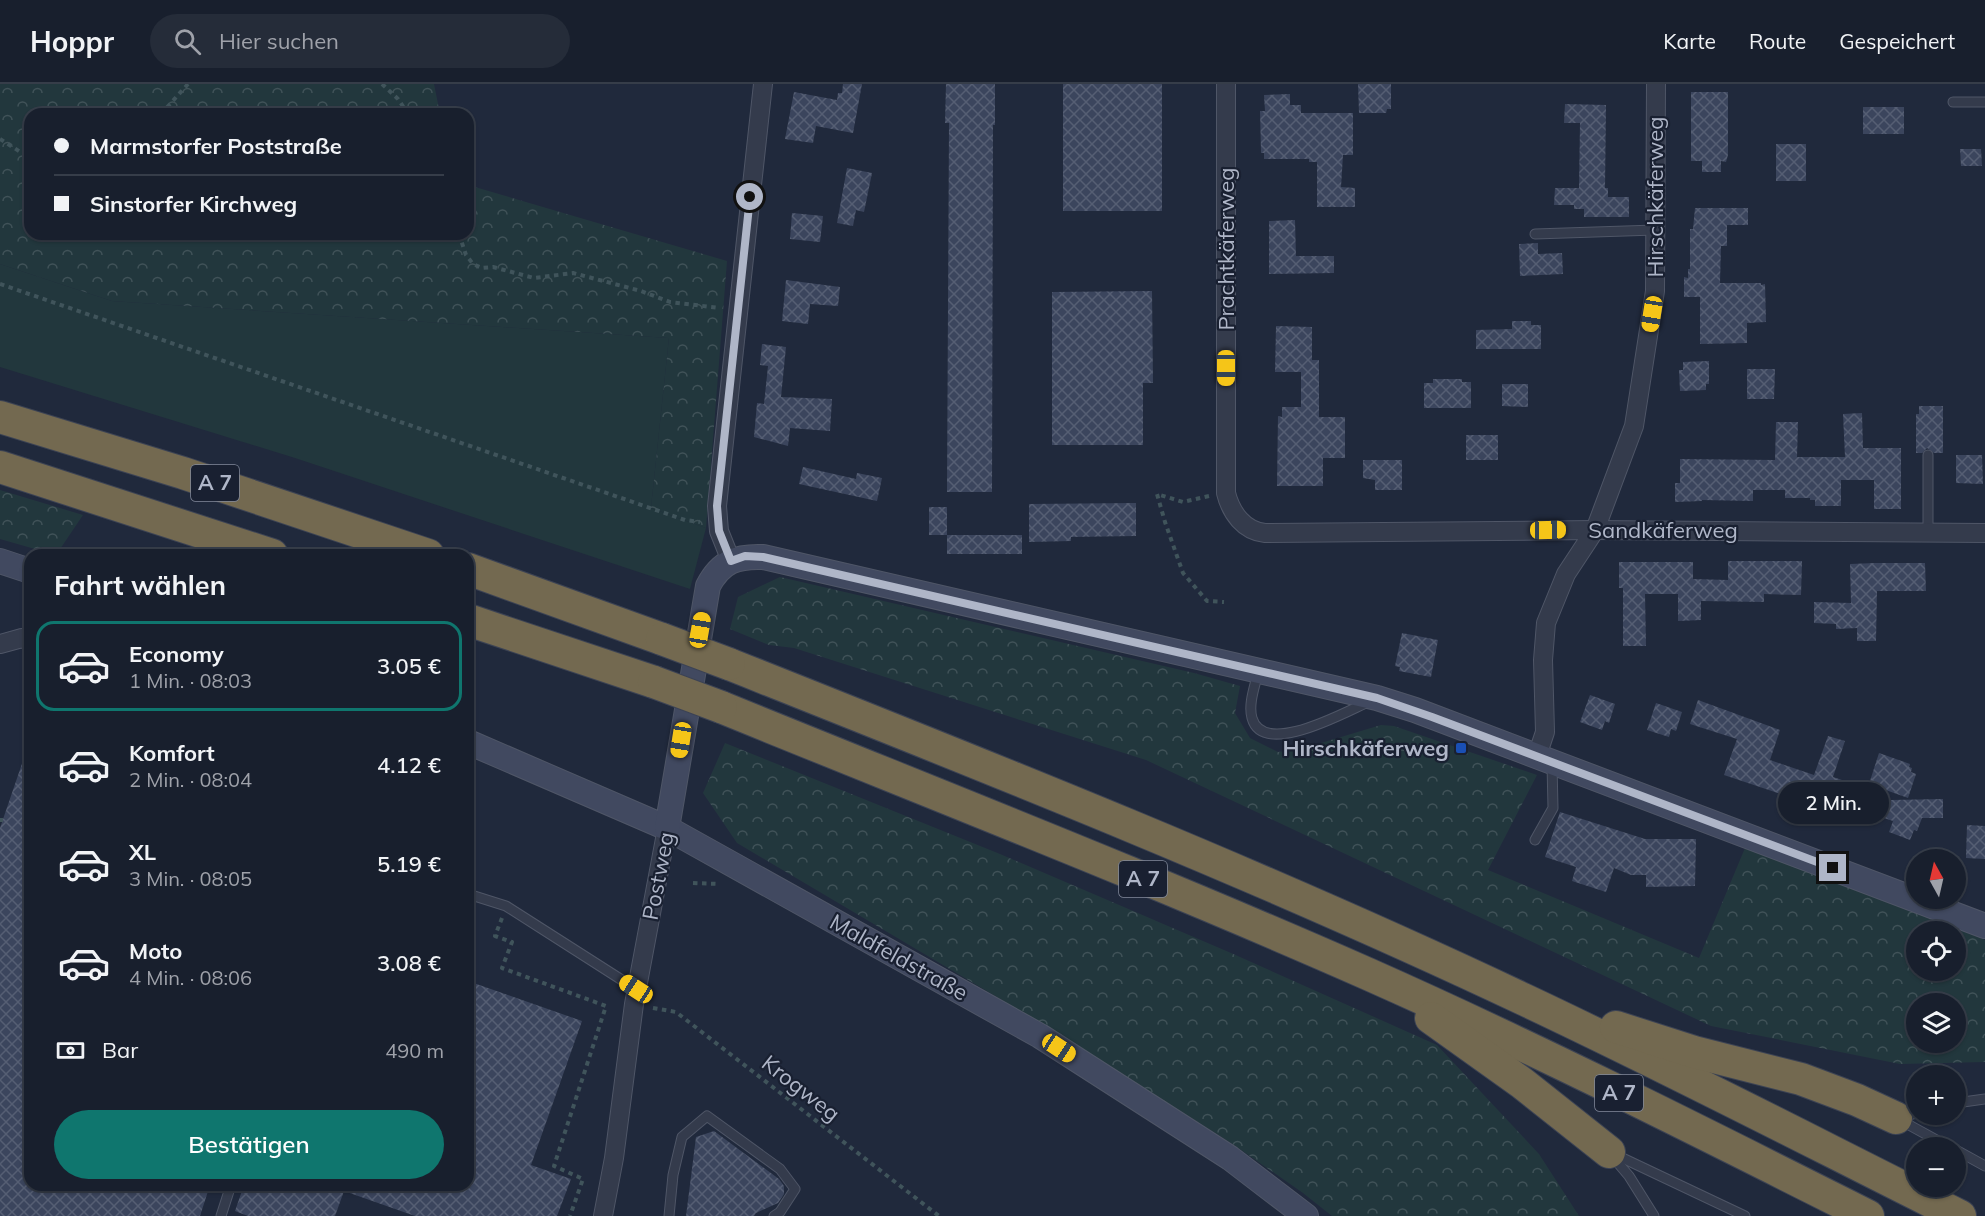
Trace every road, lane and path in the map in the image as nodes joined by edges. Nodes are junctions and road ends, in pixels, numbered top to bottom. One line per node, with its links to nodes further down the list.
1 (188, 84): 8 (path)
2 (382, 84): 9 (path)
3 (763, 84): 16 (street)
4 (1226, 84): 20 (street, Prachtkäferweg)
5 (1656, 84): 12 (street, Hirschkäferweg)
6 (1953, 102): 7 (lane)
7 (1985, 102)
8 (166, 108)
9 (404, 108)
10 (0, 140): 11 (path)
11 (24, 154)
12 (1655, 230): 13 (lane); 23 (street, Hirschkäferweg)
13 (1534, 234)
14 (461, 240): 16 (path)
15 (0, 284): 22 (path)
16 (738, 310): 22 (street)
17 (0, 417): 27 (highway, A 7)
18 (1928, 455): 24 (lane)
19 (0, 467): 26 (highway, A 7)
20 (1226, 486): 21 (street, Prachtkäferweg); 32 (path)
21 (1238, 518): 23 (street, Sandkäferweg)
22 (717, 524): 28 (street)
23 (1595, 530): 24 (street, Sandkäferweg); 39 (street, Hirschkäferweg)
24 (1928, 532): 25 (street, Sandkäferweg)
25 (1985, 533)
26 (253, 549)
27 (410, 549)
28 (738, 559): 36 (street); 40 (street, Postweg)
29 (0, 561): 30 (street)
30 (24, 569)
31 (474, 571): 49 (highway, A 7, bridge)
32 (1224, 602)
33 (474, 622): 47 (highway, A 7, bridge)
34 (24, 639): 35 (street)
35 (0, 644)
36 (1258, 672): 37 (street); 37 (lane)
37 (1377, 698): 39 (street)
38 (474, 745): 40 (street, Maldfeldstraße)
39 (1545, 759): 41 (lane); 46 (street)
40 (667, 828): 48 (street, Postweg); 65 (street, Maldfeldstraße)
41 (1535, 840)
42 (693, 884): 43 (path)
43 (722, 884)
44 (474, 896): 45 (lane)
45 (506, 906): 48 (lane); 60 (path)
46 (1985, 926)
47 (1369, 974): 55 (highway); 68 (highway, A 7)
48 (635, 997): 61 (street, Postweg); 64 (path, Krogweg)
49 (1521, 998): 52 (highway); 69 (highway, A 7)
50 (1985, 1099): 51 (lane)
51 (1966, 1102)
52 (1906, 1116)
53 (1919, 1125): 54 (lane)
54 (1936, 1137)
55 (1609, 1152): 66 (lane); 67 (lane)
56 (1966, 1156): 57 (lane)
57 (1985, 1166)
58 (229, 1191): 59 (lane)
59 (221, 1216)
60 (570, 1216)
61 (603, 1216)
62 (669, 1216): 63 (lane)
63 (774, 1216)
64 (939, 1216)
65 (1306, 1216)
66 (1654, 1216)
67 (1745, 1216)
68 (1868, 1216)
69 (1960, 1216)

